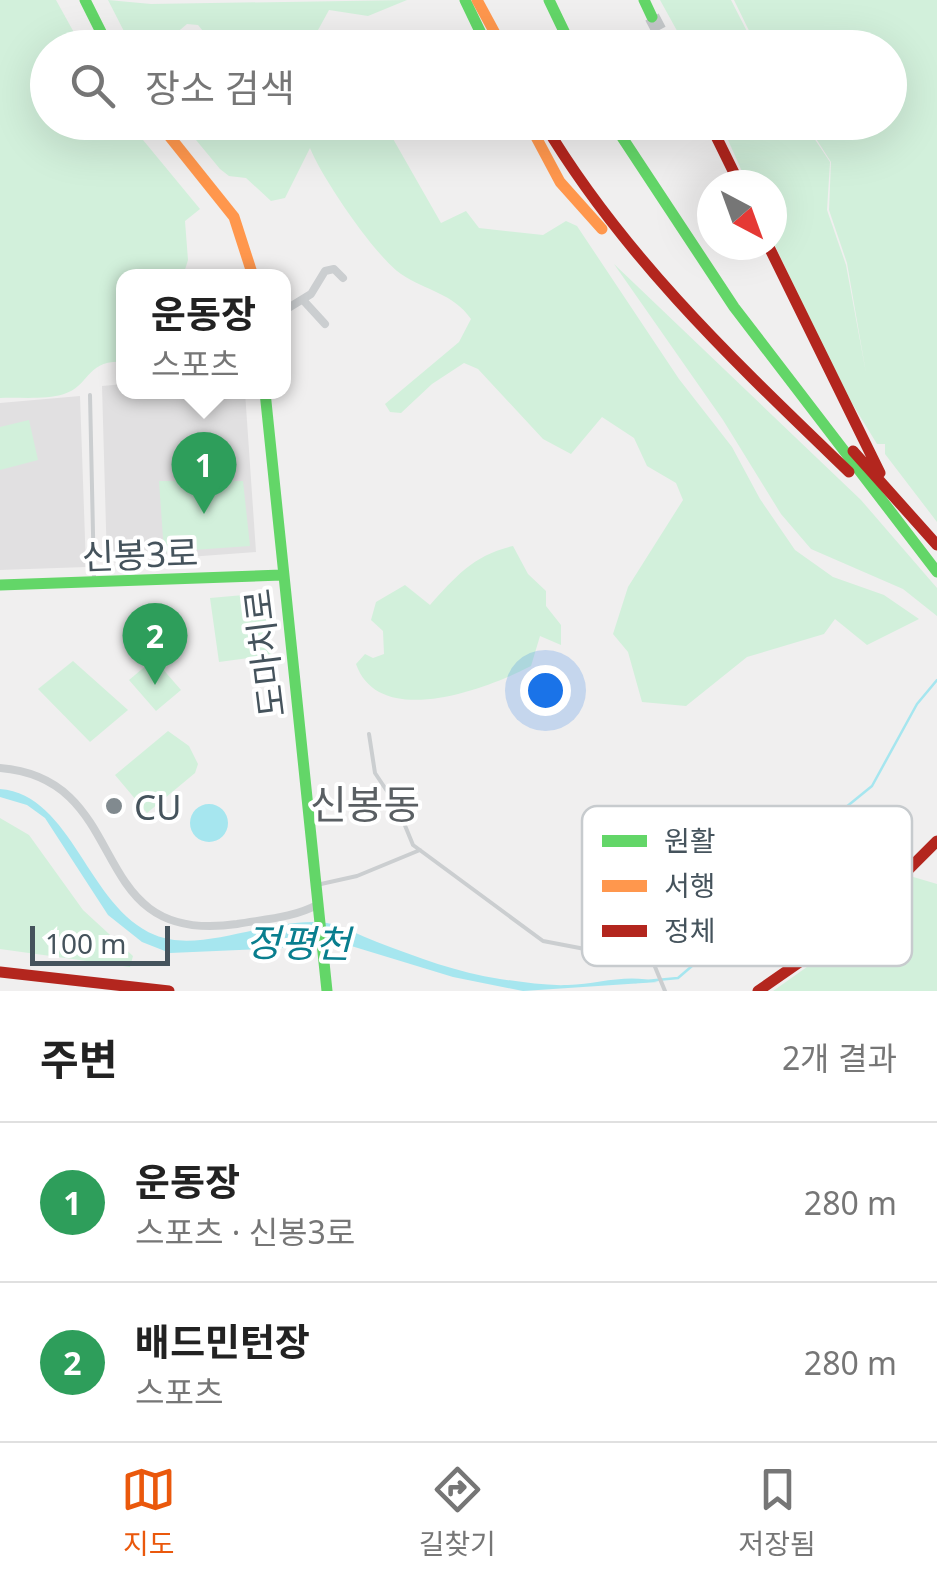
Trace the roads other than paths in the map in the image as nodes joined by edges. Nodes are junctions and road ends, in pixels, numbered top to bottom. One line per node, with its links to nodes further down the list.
1 (85, 0): 8 (main road)
2 (465, 0): 9 (main road)
3 (477, 0): 10 (main road)
4 (549, 0): 11 (main road)
5 (559, 0): 12 (main road)
6 (644, 0): 7 (main road)
7 (652, 17)
8 (100, 30)
9 (479, 30)
10 (493, 30)
11 (567, 30)
12 (571, 30)
13 (172, 140): 21 (main road)
14 (538, 140): 23 (main road)
15 (554, 140): 23 (main road)
16 (623, 140): 30 (main road)
17 (634, 140): 29 (main road)
18 (718, 140): 19 (main road)
19 (733, 170)
20 (775, 260): 29 (main road)
21 (251, 269)
22 (343, 278): 24 (street)
23 (655, 278): 30 (main road)
24 (304, 300): 25 (street); 26 (street)
25 (291, 307)
26 (325, 324)
27 (90, 395): 34 (lane)
28 (266, 399): 33 (main road, 도마치로)
29 (891, 494): 31 (main road)
30 (880, 503): 32 (main road)
31 (937, 545)
32 (937, 572)
33 (282, 576): 34 (main road, 신봉3로); 41 (main road, 도마치로)
34 (94, 584): 35 (main road, 신봉3로)
35 (0, 585)
36 (369, 734): 39 (lane)
37 (0, 768): 42 (street)
38 (937, 842): 40 (main road)
39 (420, 850): 41 (lane); 43 (lane)
40 (912, 867)
41 (319, 884): 42 (main road, 도마치로)
42 (321, 906): 48 (main road, 도마치로)
43 (582, 948)
44 (655, 966): 49 (lane)
45 (794, 966): 50 (main road)
46 (0, 972): 47 (main road)
47 (169, 991)
48 (327, 991)
49 (665, 991)
50 (758, 991)

